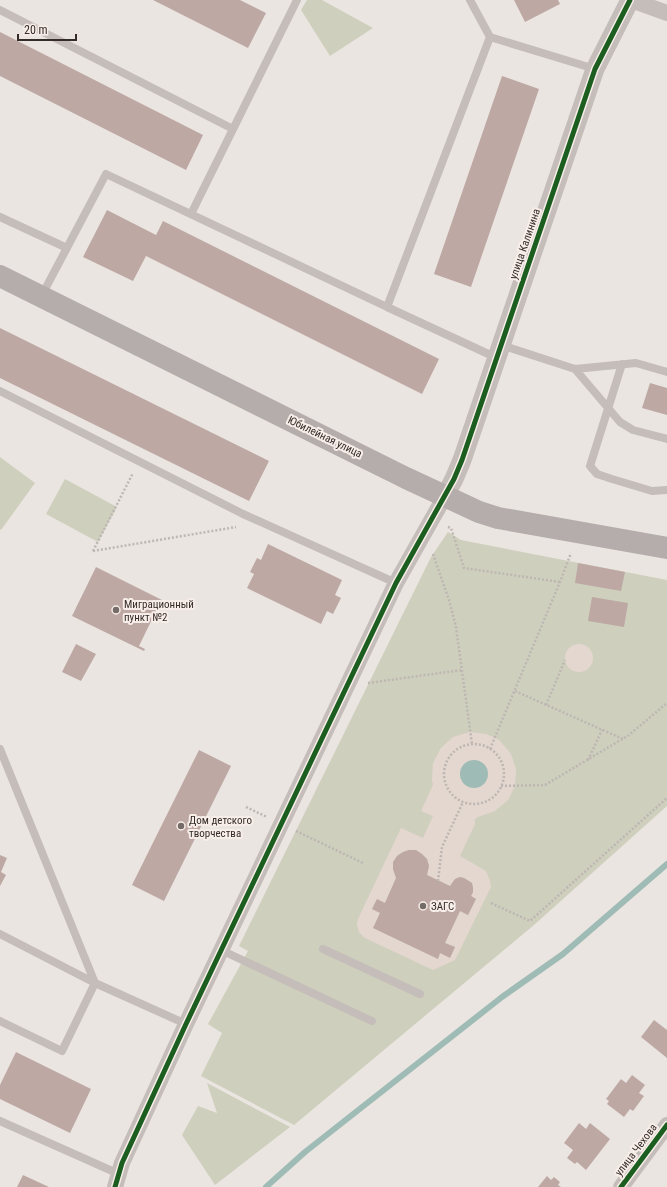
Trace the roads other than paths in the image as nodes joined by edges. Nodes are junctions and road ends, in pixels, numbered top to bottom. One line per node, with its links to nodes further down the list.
1 (297, 0): 8 (lane)
2 (470, 0): 6 (lane)
3 (631, 0): 5 (street); 7 (street, улица Калинина)
4 (0, 10): 8 (lane)
5 (667, 12)
6 (490, 37): 7 (lane); 14 (lane)
7 (595, 69): 15 (street, улица Калинина)
8 (233, 129): 9 (lane)
9 (191, 214): 11 (lane); 14 (lane)
10 (0, 217): 11 (lane)
11 (67, 248): 13 (lane)
12 (0, 276): 13 (main road, Юбилейная улица)
13 (42, 296): 23 (main road, Юбилейная улица)
14 (387, 307): 15 (lane)
15 (499, 352): 17 (lane); 23 (street, улица Калинина)
16 (622, 364): 17 (lane); 18 (lane); 20 (lane)
17 (575, 369): 20 (lane)
18 (667, 372)
19 (0, 391): 25 (lane)
20 (609, 408): 21 (lane); 22 (lane)
21 (667, 439)
22 (667, 490)
23 (445, 496): 24 (main road, Юбилейная улица); 25 (street)
24 (667, 548)
25 (396, 583): 29 (street)
26 (1, 753): 30 (lane)
27 (0, 934): 30 (lane)
28 (323, 949): 31 (lane)
29 (222, 950): 33 (lane); 34 (street)
30 (95, 983): 32 (lane); 34 (lane)
31 (420, 994)
32 (0, 1021)
33 (372, 1021)
34 (186, 1024): 37 (street)
35 (0, 1121): 37 (lane)
36 (667, 1125): 38 (street, улица Чехова)
37 (117, 1181)
38 (621, 1187)

